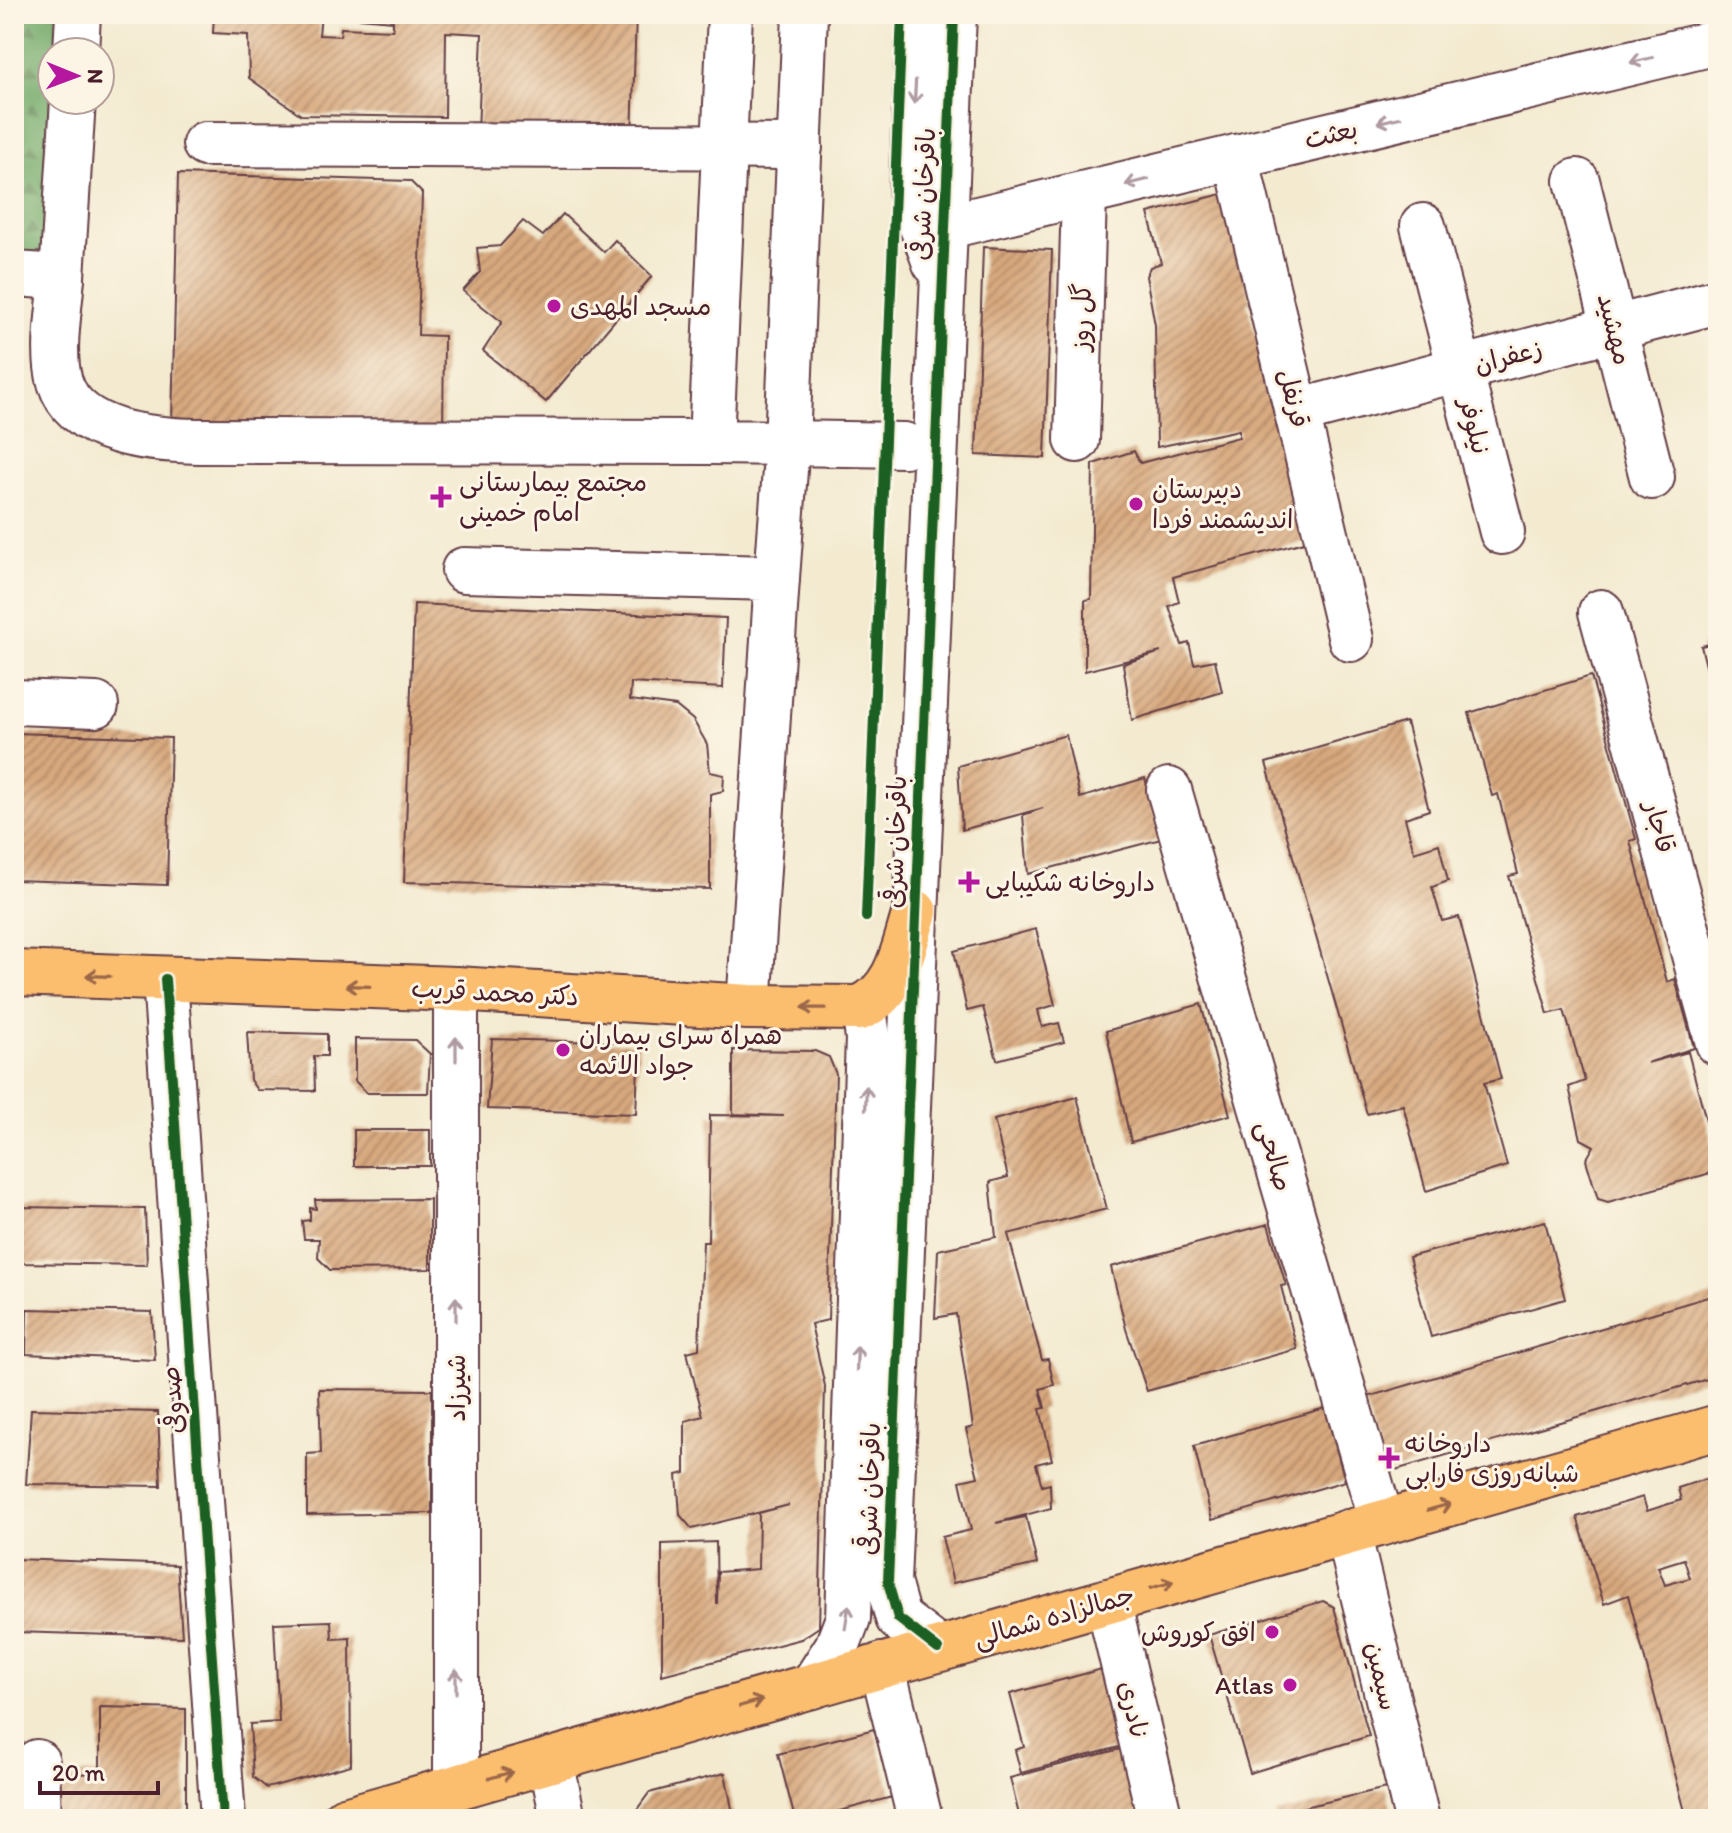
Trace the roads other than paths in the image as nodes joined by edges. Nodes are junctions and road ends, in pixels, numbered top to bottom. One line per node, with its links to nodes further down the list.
1 (78, 14): 6 (street)
2 (730, 14): 10 (street)
3 (805, 14): 11 (street)
4 (919, 14): 19 (street, one-way to 19)
5 (954, 14): 16 (street, باقرخان شرقی)
6 (77, 36)
7 (1718, 42): 12 (street, بعثت, one-way to 12)
8 (72, 116): 18 (street)
9 (205, 144): 10 (street)
10 (725, 146): 11 (street); 25 (street)
11 (800, 147): 26 (street)
12 (1236, 157): 14 (street, بعثت, one-way to 14); 23 (street, قرنفل)
13 (1577, 181): 21 (street, مهشید)
14 (1084, 195): 16 (street, بعثت); 24 (street, گل روز)
15 (1423, 226): 22 (street, نیلوفر)
16 (944, 227): 19 (street, باقرخان شرقی)
17 (14, 274): 18 (street)
18 (62, 277): 25 (street)
19 (941, 280): 37 (street, باقرخان شرقی)
20 (1718, 301): 21 (street, زعفران)
21 (1615, 328): 22 (street, زعفران); 28 (street, مهشید)
22 (1460, 369): 23 (street, زعفران); 29 (street, نیلوفر)
23 (1297, 412): 33 (street, قرنفل)
24 (1077, 440)
25 (711, 442): 26 (street)
26 (787, 443): 27 (street); 31 (street)
27 (904, 445)
28 (1652, 477)
29 (1502, 532)
30 (464, 570): 31 (street)
31 (777, 578): 41 (street)
32 (1601, 612): 43 (street, قاجار)
33 (1351, 639)
34 (14, 702): 35 (street)
35 (96, 705)
36 (1169, 790): 45 (street, صالحی)
37 (915, 912): 42 (main road); 47 (street, باقرخان شرقی)
38 (14, 973): 39 (main road, دکتر محمد قریب, one-way to 38)
39 (165, 979): 40 (main road, دکتر محمد قریب, one-way to 39); 54 (street, صدوقی)
40 (456, 989): 41 (main road, دکتر محمد قریب); 52 (street, شیرزاد, one-way to 40)
41 (749, 1007): 42 (main road, دکتر محمد قریب, one-way to 41)
42 (860, 1008): 49 (street, one-way to 42)
43 (1718, 1043)
44 (1718, 1427): 45 (main road, جمالزاده شمالی, one-way to 44)
45 (1365, 1528): 46 (main road, جمالزاده شمالی, one-way to 45); 59 (street, سیمین)
46 (1108, 1601): 47 (main road, جمالزاده شمالی); 58 (street, نادری)
47 (938, 1649): 48 (main road, جمالزاده شمالی)
48 (882, 1665): 49 (main road, جمالزاده شمالی); 57 (street)
49 (812, 1686): 50 (main road, جمالزاده شمالی, one-way to 49)
50 (551, 1760): 52 (main road, جمالزاده شمالی, one-way to 50); 56 (street)
51 (37, 1762): 53 (street)
52 (456, 1787): 55 (main road, جمالزاده شمالی)
53 (39, 1819)
54 (223, 1819)
55 (345, 1819)
56 (563, 1819)
57 (920, 1819)
58 (1160, 1819)
59 (1417, 1819)

